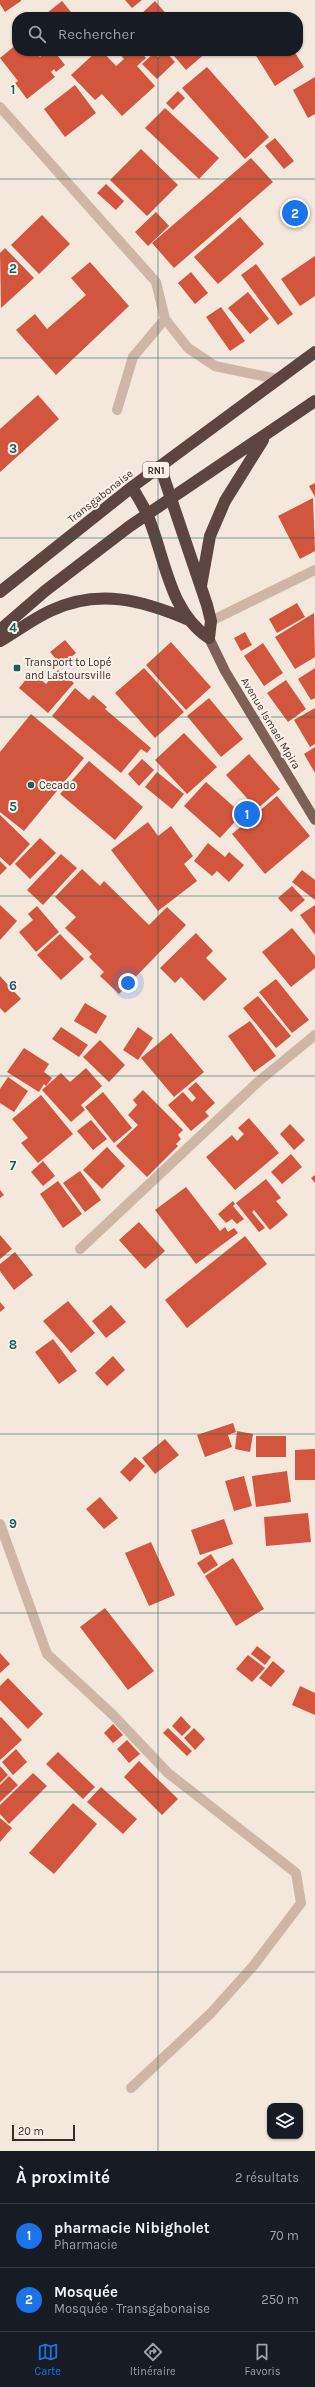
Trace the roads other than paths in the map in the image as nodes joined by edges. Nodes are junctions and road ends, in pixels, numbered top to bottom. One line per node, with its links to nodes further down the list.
1 (0, 108): 2 (street)
2 (165, 319): 4 (street); 6 (street)
3 (315, 352): 4 (highway, Transgabonaise / RN1)
4 (277, 379): 8 (highway, Transgabonaise / RN1)
5 (315, 401): 7 (highway)
6 (117, 410)
7 (267, 435): 10 (highway); 13 (highway)
8 (160, 466): 9 (highway, Transgabonaise / RN1); 10 (highway)
9 (132, 487): 11 (highway); 14 (highway, Transgabonaise / RN1)
10 (170, 498): 11 (highway); 13 (highway)
11 (147, 514): 15 (highway); 17 (highway)
12 (315, 570): 16 (street)
13 (201, 588): 16 (highway)
14 (0, 592)
15 (189, 620): 18 (highway); 19 (highway)
16 (211, 621): 18 (highway)
17 (0, 630)
18 (209, 638): 20 (main road, Avenue Ismael Mpira)
19 (0, 641)
20 (315, 820)
21 (315, 1035): 22 (street)
22 (80, 1249)
23 (0, 1524): 24 (street)
24 (130, 2088)

